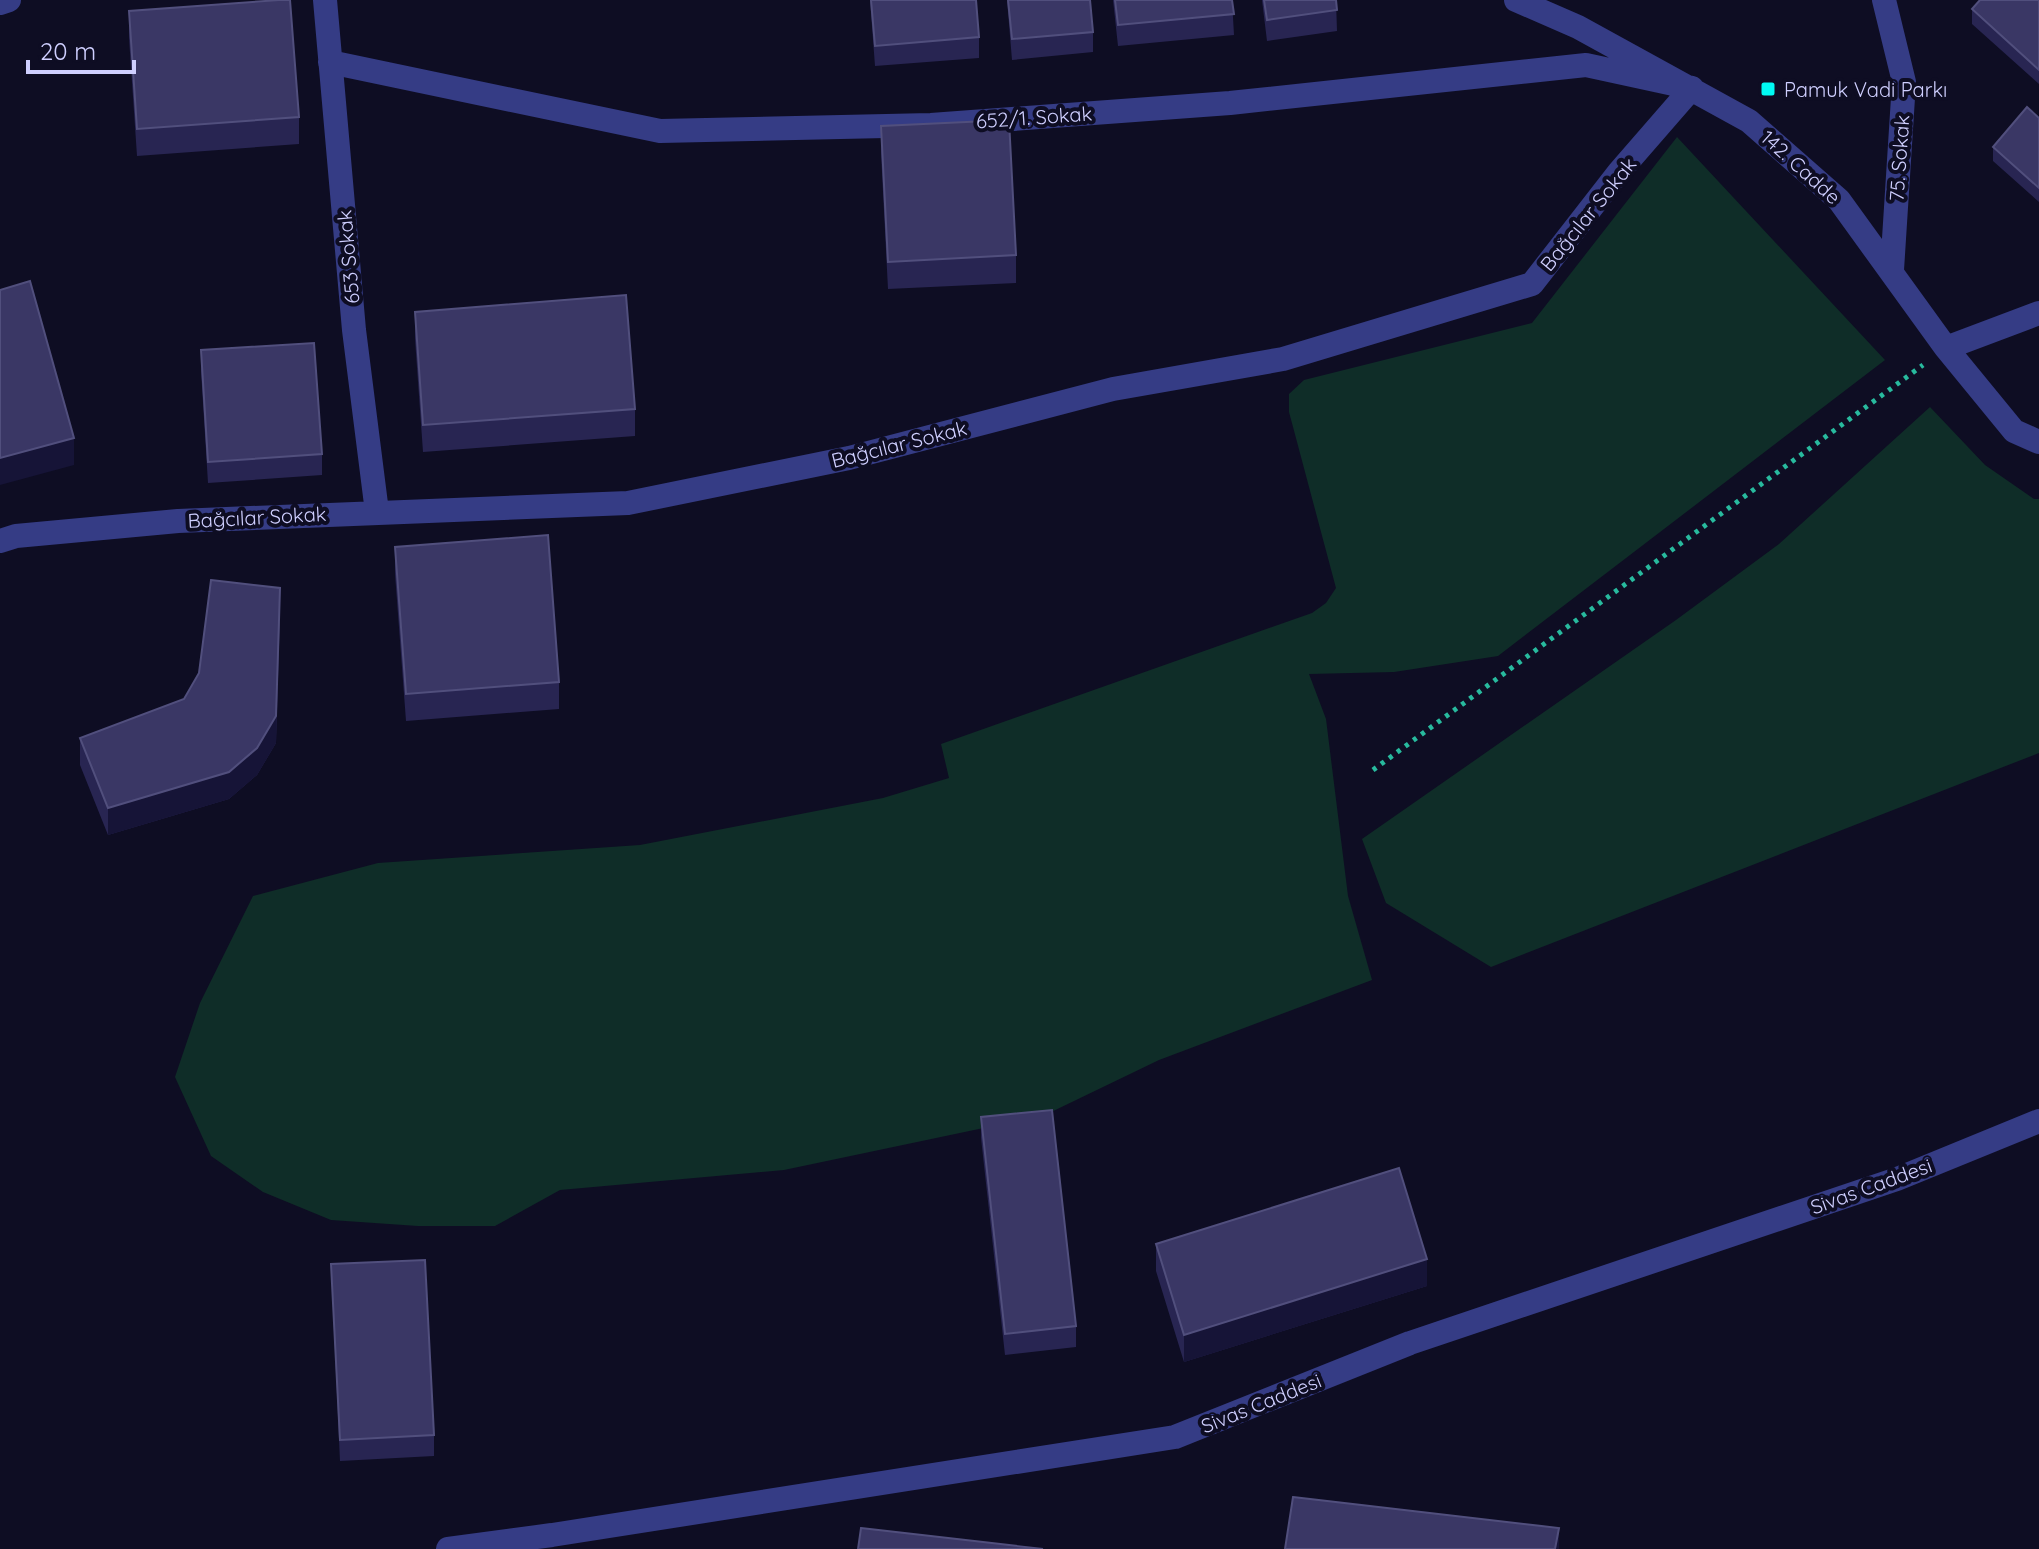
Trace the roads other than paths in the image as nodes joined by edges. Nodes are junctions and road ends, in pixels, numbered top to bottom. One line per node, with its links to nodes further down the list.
1 (9, 0): 5 (street)
2 (325, 0): 6 (street, 653 Sokak)
3 (1516, 0): 7 (street, 142. Cadde)
4 (1884, 0): 8 (street, 75. Sokak)
5 (0, 3)
6 (330, 62): 7 (street, 652/1. Sokak); 12 (street, 653 Sokak)
7 (1692, 88): 8 (street, 142. Cadde); 12 (street, Bağcılar Sokak)
8 (1892, 270): 10 (street, 142. Cadde)
9 (2039, 313): 10 (street)
10 (1946, 348): 11 (street, 142. Cadde)
11 (2039, 442)
12 (377, 512): 13 (street, Bağcılar Sokak)
13 (0, 541)
14 (2039, 1121): 15 (street, Sivas Caddesi)
15 (448, 1549)

